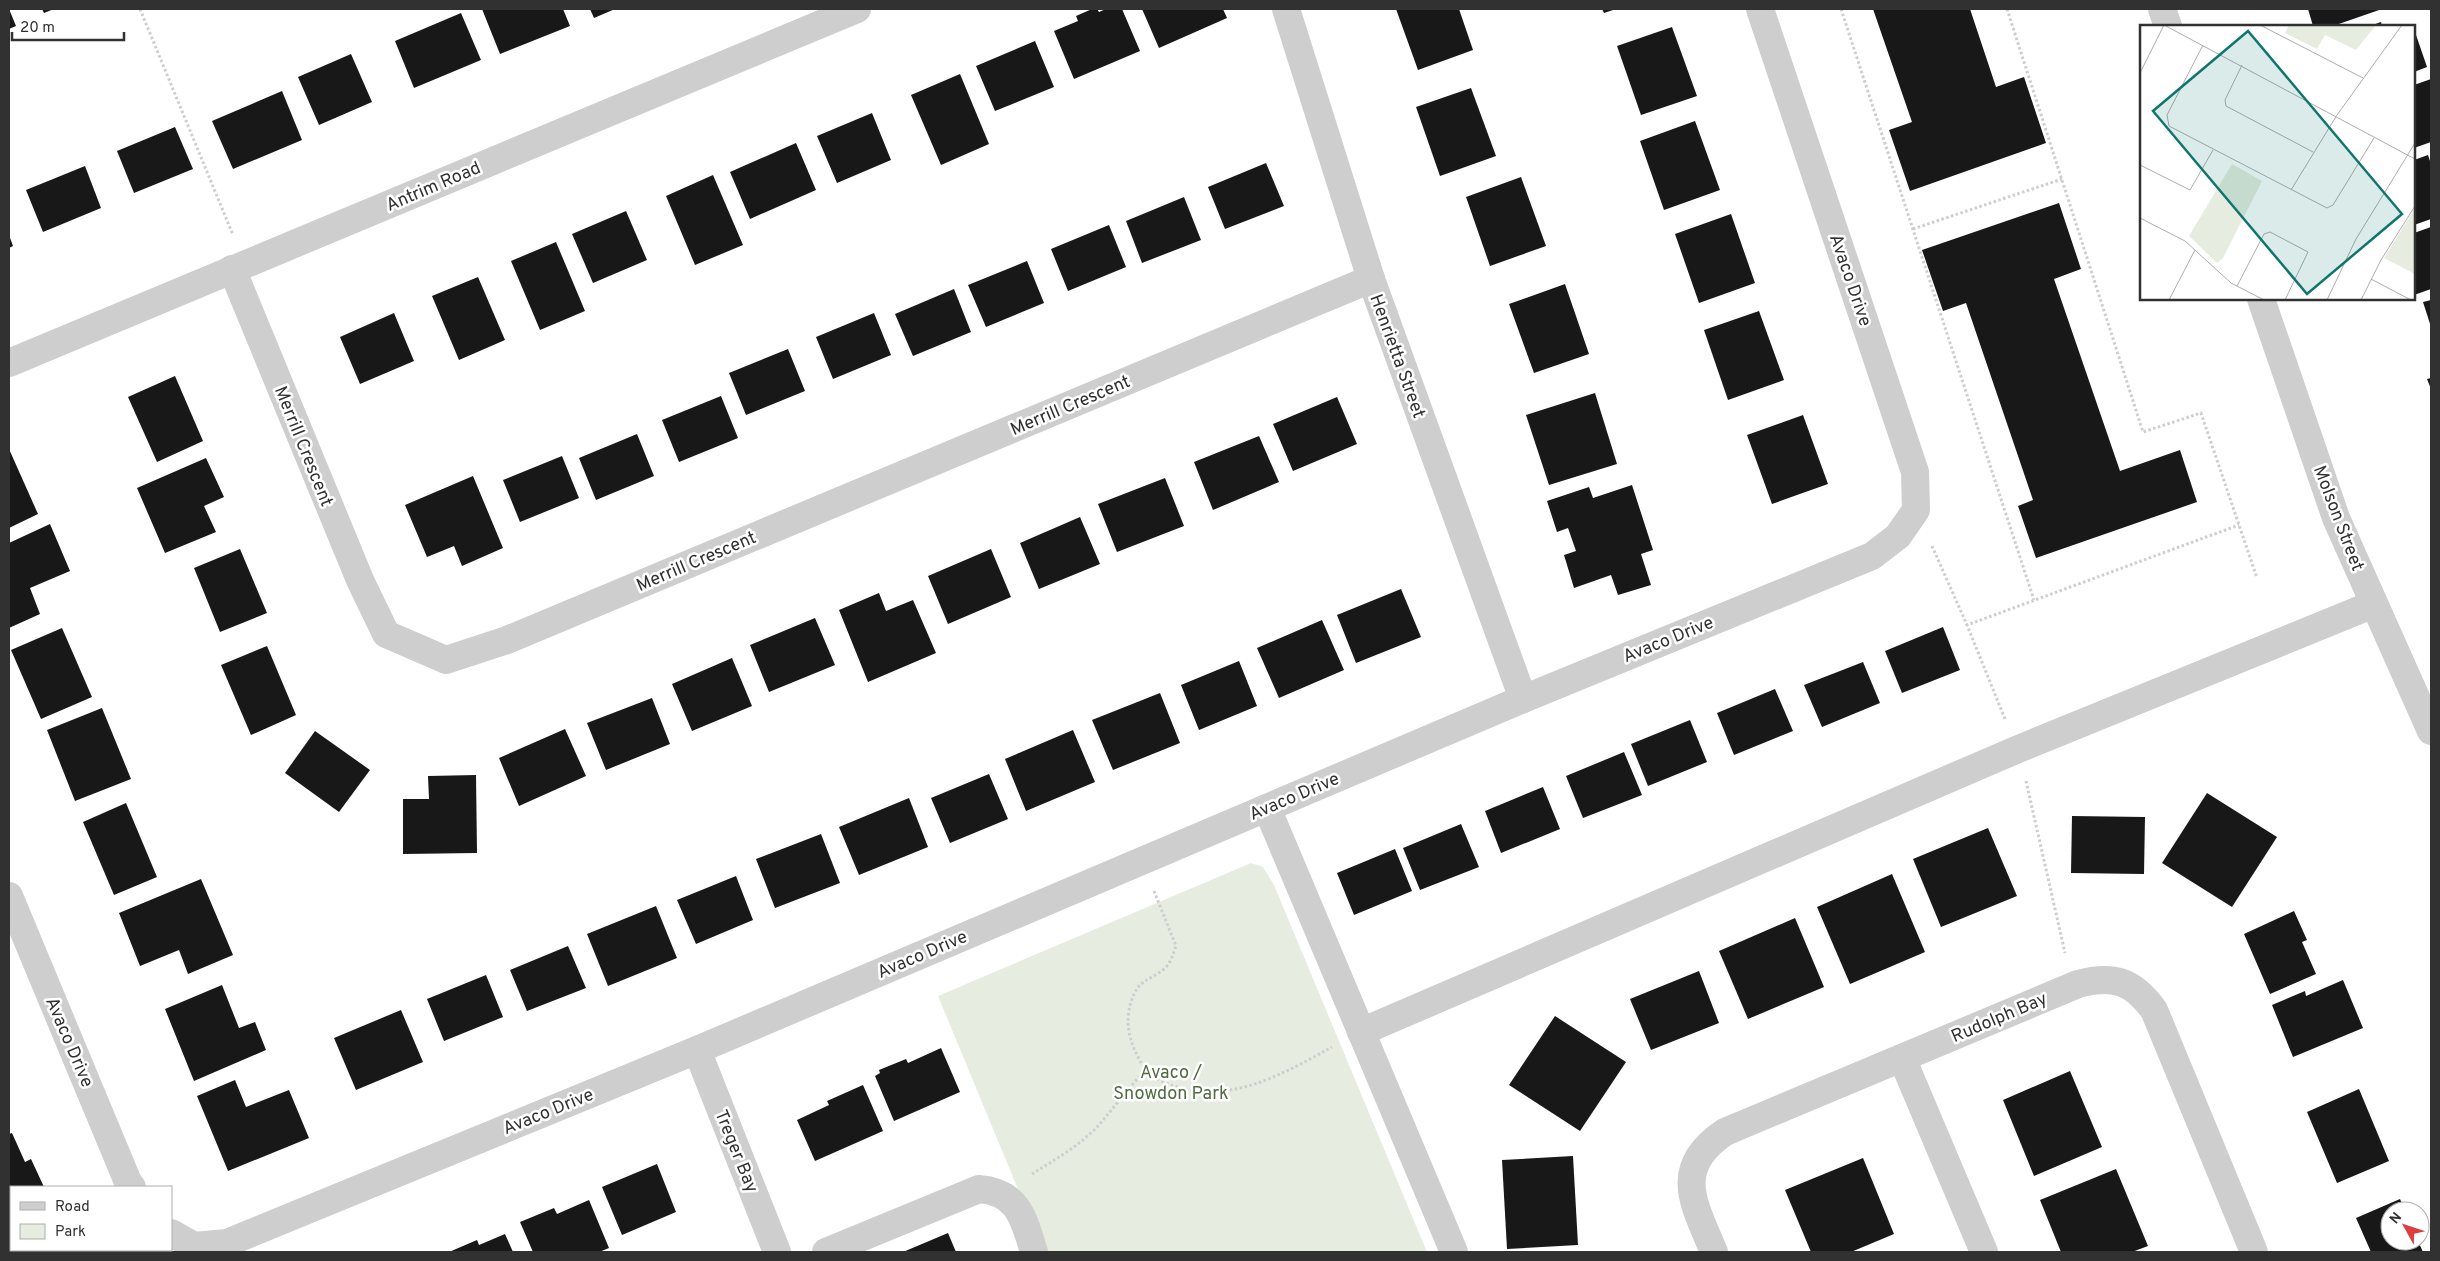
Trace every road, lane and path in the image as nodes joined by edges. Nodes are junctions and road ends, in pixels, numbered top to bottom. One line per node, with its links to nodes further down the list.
1 (140, 9): 11 (path)
2 (857, 9): 11 (street, Antrim Road)
3 (1286, 9): 12 (street, Henrietta Street)
4 (1760, 9): 15 (street, Avaco Drive)
5 (1842, 9): 10 (path)
6 (2007, 9): 9 (path)
7 (2162, 9): 8 (street)
8 (2168, 25)
9 (2062, 179): 10 (path); 16 (path)
10 (1913, 229): 18 (path)
11 (238, 267): 12 (street, Merrill Crescent); 14 (street, Antrim Road)
12 (1371, 279): 21 (street, Henrietta Street)
13 (2261, 300): 19 (street, Molson Street)
14 (9, 362)
15 (1916, 510): 20 (path); 21 (street, Avaco Drive)
16 (2239, 525): 17 (path); 18 (path)
17 (2257, 578)
18 (2034, 600): 20 (path)
19 (2374, 604): 23 (street, Molson Street); 29 (street)
20 (1967, 625): 22 (path)
21 (1523, 699): 25 (street, Avaco Drive)
22 (2009, 728)
23 (2431, 731)
24 (2024, 775): 28 (path)
25 (1267, 808): 26 (street, Avaco Drive); 29 (street)
26 (1142, 861): 30 (street, Avaco Drive); 32 (path)
27 (9, 896): 33 (street, Avaco Drive)
28 (2072, 986): 31 (street, Rudolph Bay); 42 (street, Rudolph Bay)
29 (1361, 1032): 32 (path); 39 (street)
30 (697, 1050): 35 (street, Avaco Drive); 36 (street, Treger Bay)
31 (1902, 1058): 40 (street, Rudolph Bay); 41 (street)
32 (1145, 1071): 34 (path)
33 (131, 1186)
34 (1002, 1195): 37 (street); 38 (street)
35 (172, 1233)
36 (777, 1252)
37 (826, 1252)
38 (1034, 1252)
39 (1454, 1252)
40 (1714, 1252)
41 (1984, 1252)
42 (2254, 1252)

